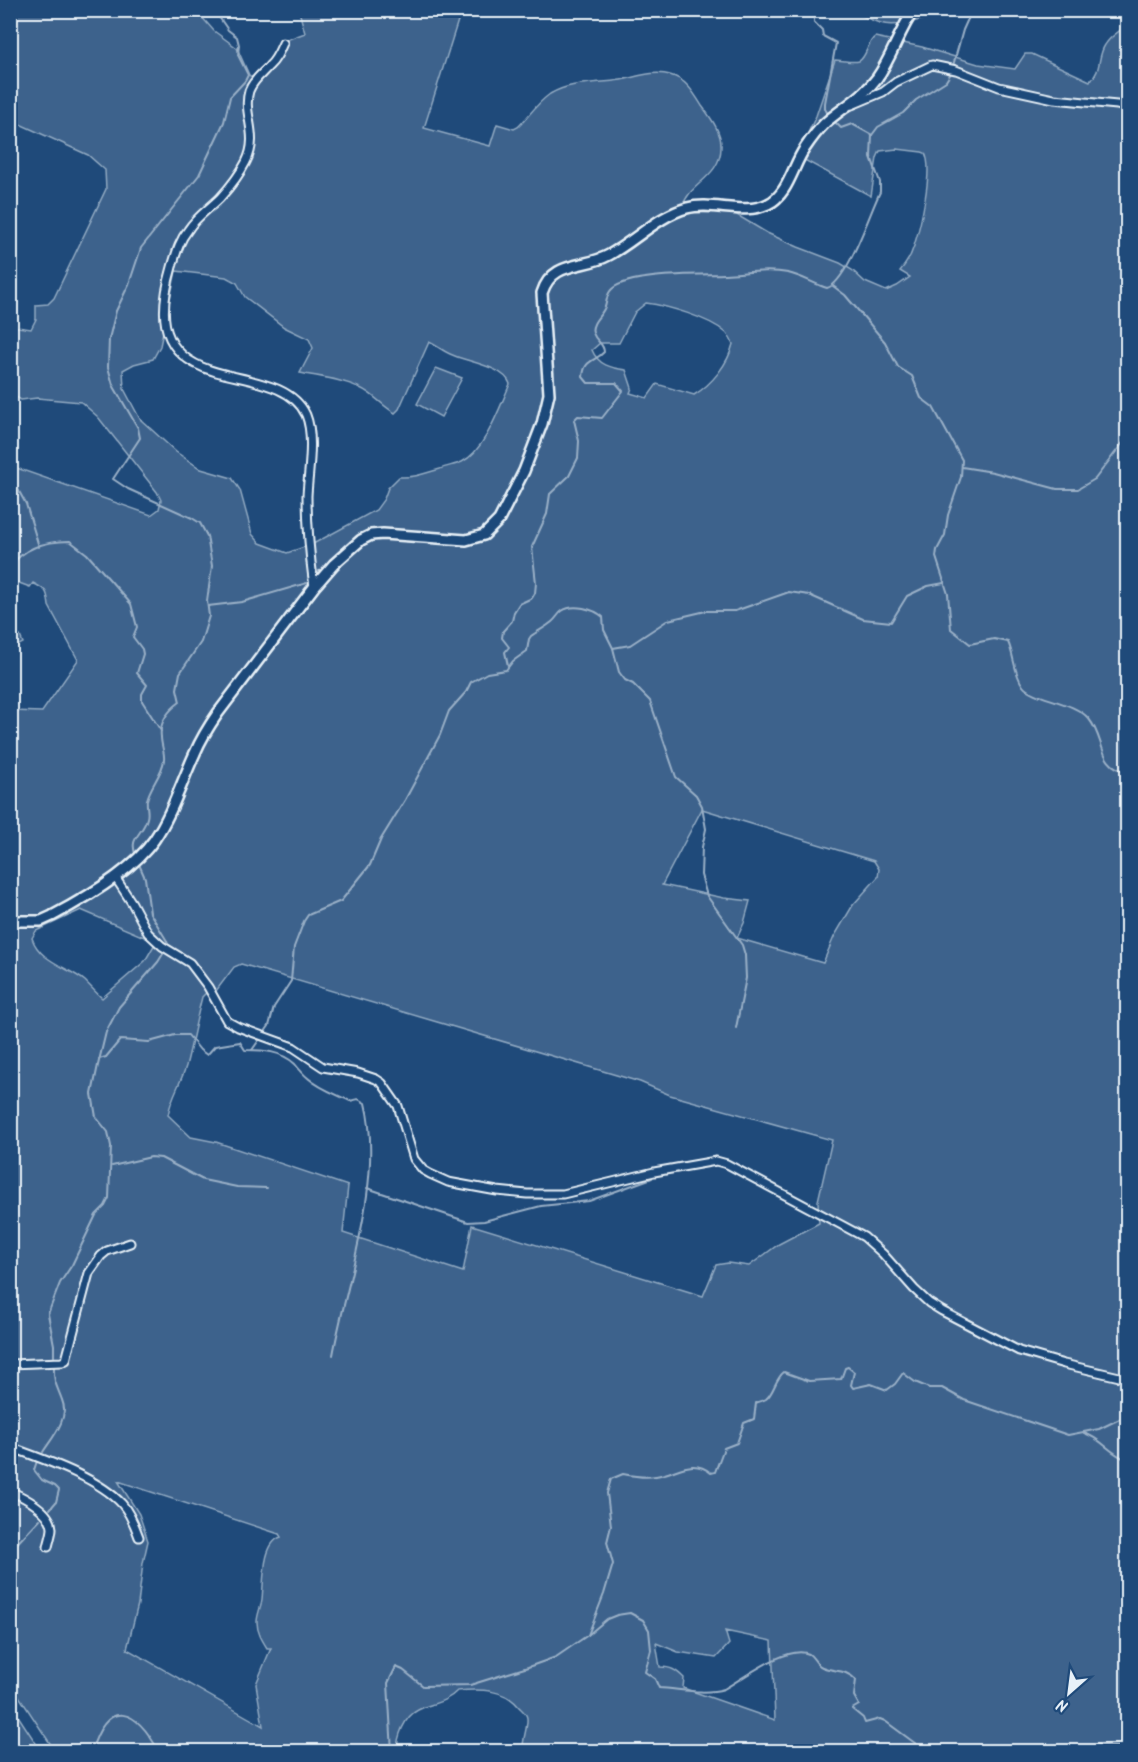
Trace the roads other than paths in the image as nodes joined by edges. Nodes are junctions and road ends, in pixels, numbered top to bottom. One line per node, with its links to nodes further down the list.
1 (914, 10): 3 (street)
2 (283, 43): 5 (street)
3 (845, 108): 4 (street); 5 (street)
4 (1128, 108)
5 (314, 587): 6 (street)
6 (115, 877): 7 (street); 10 (street)
7 (10, 921)
8 (130, 1243): 9 (street)
9 (10, 1364)
10 (1128, 1379)
11 (10, 1447): 13 (street)
12 (10, 1491): 14 (street)
13 (139, 1538)
14 (48, 1547)

